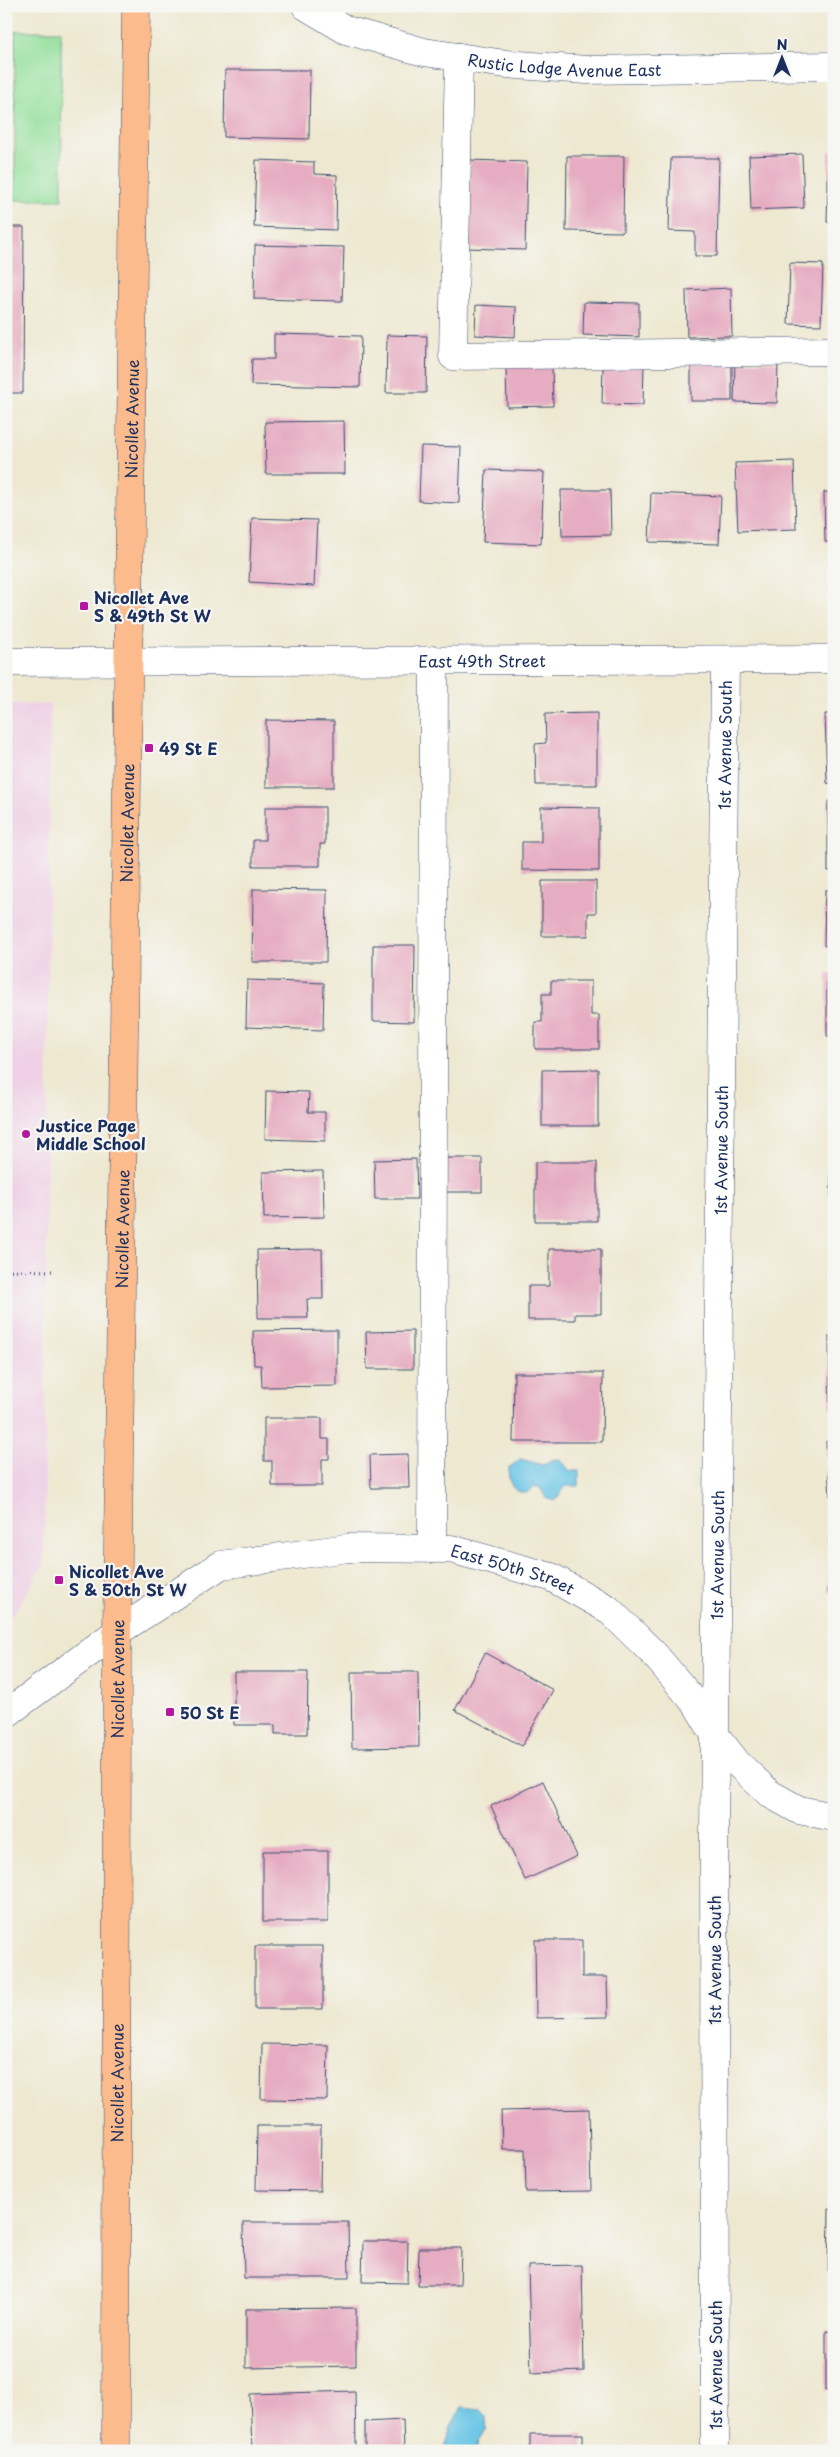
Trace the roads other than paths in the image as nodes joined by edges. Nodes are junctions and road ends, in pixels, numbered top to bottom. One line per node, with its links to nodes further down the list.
1 (136, 6): 7 (main road, Nicollet Avenue)
2 (306, 6): 3 (street, Rustic Lodge Avenue East)
3 (459, 57): 4 (street, Rustic Lodge Avenue East); 5 (street)
4 (834, 66)
5 (834, 351)
6 (834, 659): 9 (street, East 49th Street)
7 (130, 660): 8 (street, East 49th Street); 10 (street, East 49th Street); 12 (main road, Nicollet Avenue)
8 (434, 660): 9 (street, East 49th Street); 11 (street)
9 (724, 660): 14 (street, 1st Avenue South)
10 (6, 662)
11 (432, 1549): 12 (street, East 50th Street); 14 (street, East 50th Street)
12 (117, 1632): 13 (street, East 50th Street); 16 (main road, Nicollet Avenue)
13 (6, 1714)
14 (715, 1735): 15 (street, East 50th Street); 17 (street, 1st Avenue South)
15 (834, 1818)
16 (116, 2451)
17 (715, 2451)

